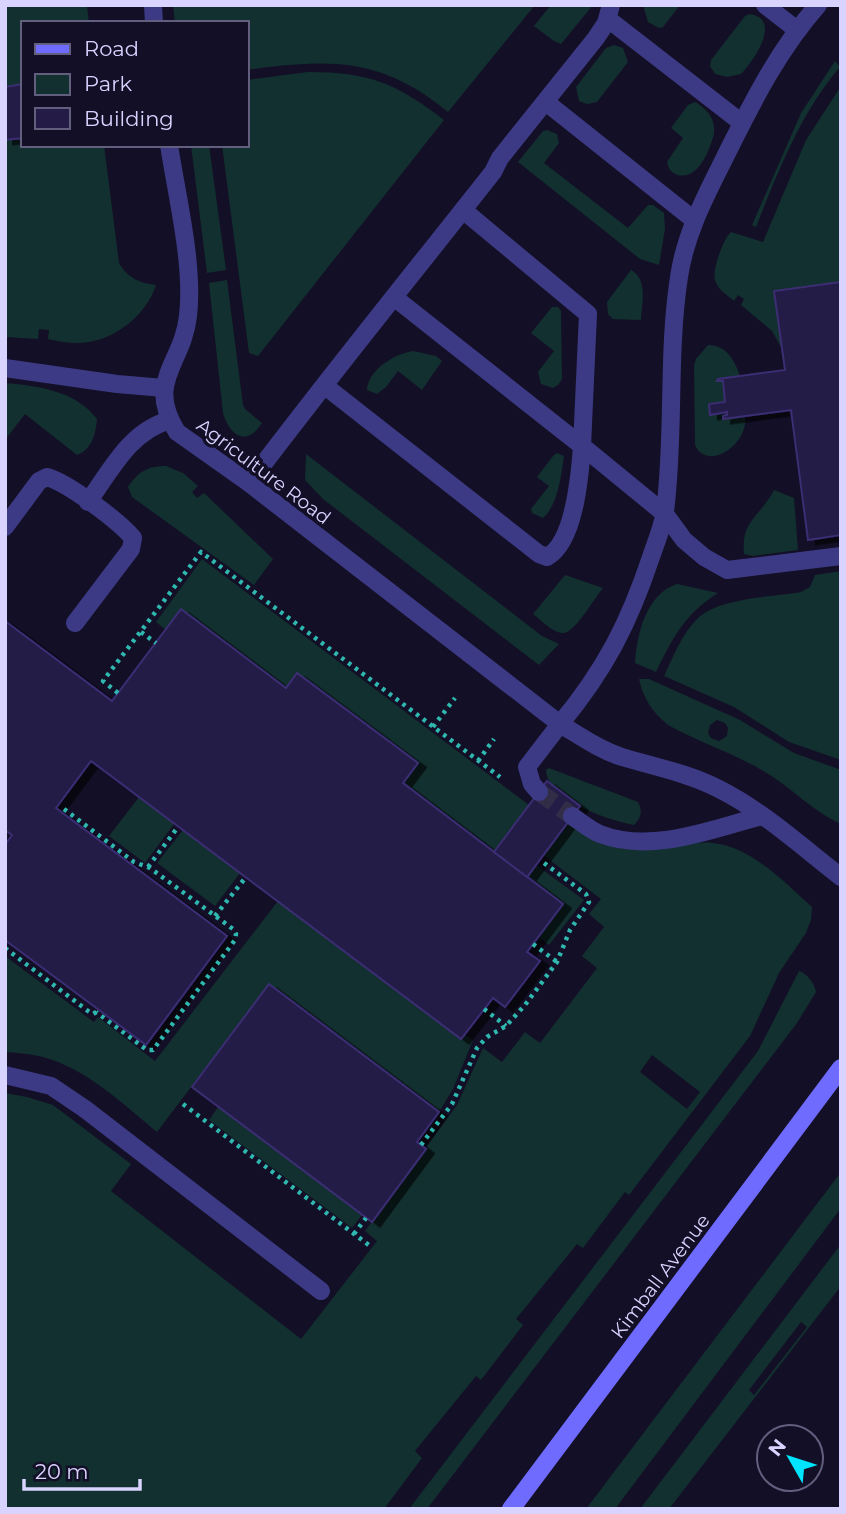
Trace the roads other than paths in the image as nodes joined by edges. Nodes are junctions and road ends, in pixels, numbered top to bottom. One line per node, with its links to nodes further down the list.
1 (765, 5): 4 (street)
2 (818, 5): 4 (street)
3 (610, 12): 5 (street); 6 (street)
4 (797, 30): 6 (street)
5 (547, 103): 8 (street); 9 (street)
6 (742, 123): 9 (street)
7 (169, 147): 13 (street, Agriculture Road)
8 (463, 210): 10 (street); 15 (street)
9 (694, 220): 18 (street)
10 (395, 298): 12 (street); 15 (street)
11 (5, 368): 13 (street)
12 (325, 386): 15 (street); 16 (street)
13 (164, 388): 14 (street, Agriculture Road)
14 (170, 420): 16 (street, Agriculture Road); 17 (street)
15 (582, 446): 18 (street)
16 (249, 483): 22 (street, Agriculture Road)
17 (88, 502): 19 (street); 21 (street)
18 (665, 514): 20 (street); 22 (street)
19 (5, 527)
20 (841, 556)
21 (75, 623)
22 (560, 724): 23 (street); 25 (street, Agriculture Road)
23 (539, 792)
24 (572, 816): 25 (street)
25 (762, 816): 26 (street, Agriculture Road)
26 (841, 877)
27 (841, 1068): 30 (main road, Kimball Avenue)
28 (5, 1076): 29 (street)
29 (321, 1291)
30 (512, 1509)

